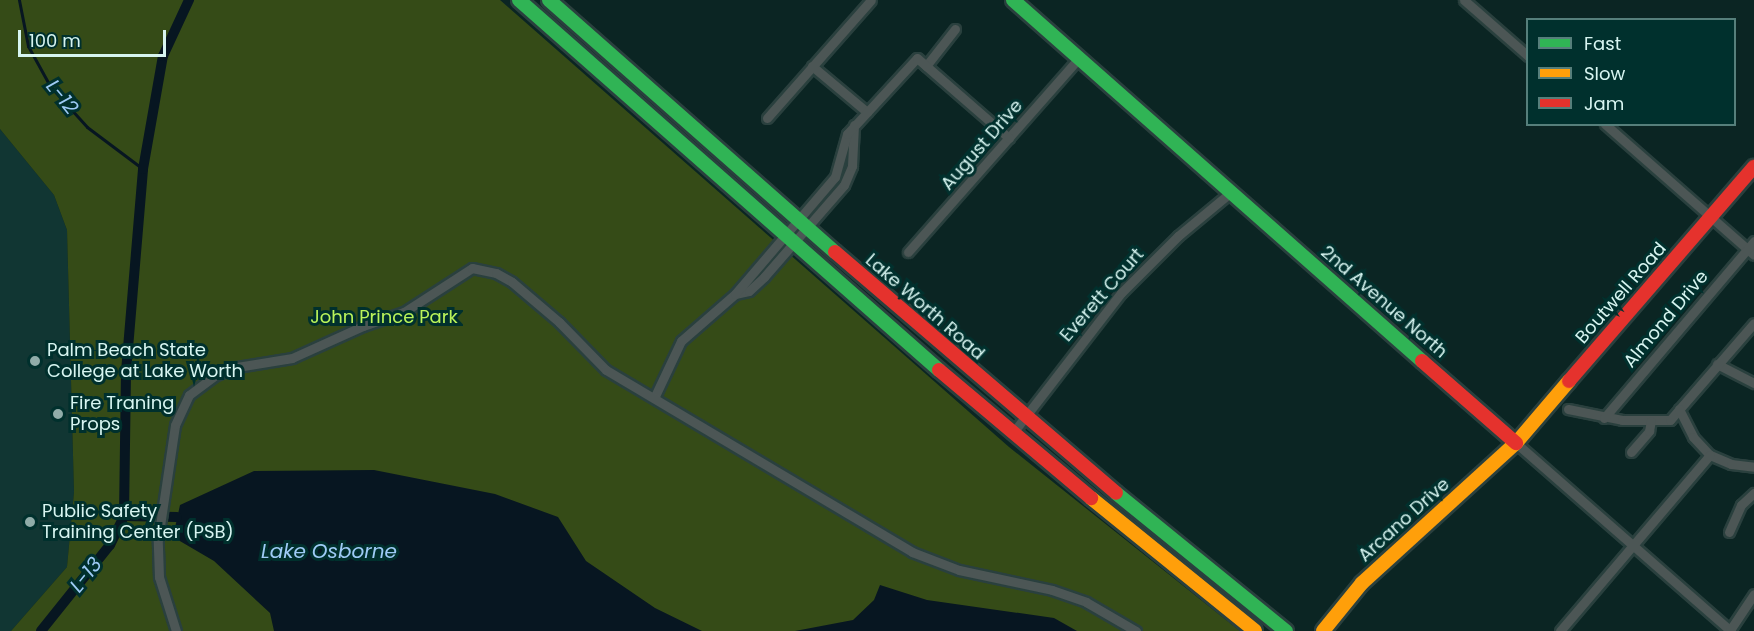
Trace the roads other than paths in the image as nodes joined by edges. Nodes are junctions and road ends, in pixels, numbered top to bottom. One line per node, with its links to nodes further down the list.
1 (519, 0): 20 (main road, Lake Worth Road)
2 (549, 0): 19 (main road, Lake Worth Road)
3 (871, 0): 9 (street)
4 (1013, 0): 8 (main road, 2nd Avenue North)
5 (1464, 0): 7 (street)
6 (955, 29): 10 (street)
7 (1526, 55)
8 (1079, 58): 15 (street, August Drive); 17 (main road, 2nd Avenue North)
9 (813, 66): 11 (street); 12 (street)
10 (926, 66): 11 (street); 15 (street)
11 (867, 112): 13 (street)
12 (767, 118)
13 (854, 125): 19 (street); 19 (street)
14 (1607, 126): 18 (street)
15 (1010, 138): 23 (street, August Drive)
16 (1754, 167): 18 (main road, Boutwell Road)
17 (1231, 192): 32 (street, Everett Court); 36 (main road, 2nd Avenue North)
18 (1710, 217): 24 (street); 36 (main road, Boutwell Road)
19 (801, 223): 20 (street); 22 (street); 32 (main road, Lake Worth Road)
20 (784, 233): 22 (main road, Lake Worth Road); 25 (street)
21 (1754, 241): 24 (street, Almond Drive)
22 (794, 243): 25 (street); 35 (main road, Lake Worth Road)
23 (908, 252)
24 (1750, 252): 33 (street, Almond Drive)
25 (735, 294): 29 (street)
26 (1754, 323): 27 (street)
27 (1717, 364): 28 (street); 31 (street)
28 (1754, 383)
29 (655, 396): 44 (street); 45 (street)
30 (1568, 409): 33 (street)
31 (1679, 409): 34 (street); 38 (street)
32 (1025, 418): 35 (street, Everett Court); 47 (main road, Lake Worth Road)
33 (1604, 418): 34 (street)
34 (1651, 421): 37 (street)
35 (1012, 434): 46 (main road, Lake Worth Road)
36 (1516, 442): 42 (street, 2nd Avenue North); 48 (main road, Arcano Drive)
37 (1631, 452)
38 (1710, 455): 39 (street); 42 (street)
39 (1754, 467)
40 (1754, 493): 41 (street)
41 (1729, 532)
42 (1633, 546): 49 (street); 50 (street, 2nd Avenue North)
43 (1754, 594): 50 (street)
44 (176, 631)
45 (1136, 631)
46 (1255, 631)
47 (1286, 631)
48 (1323, 631)
49 (1560, 631)
50 (1730, 631)

